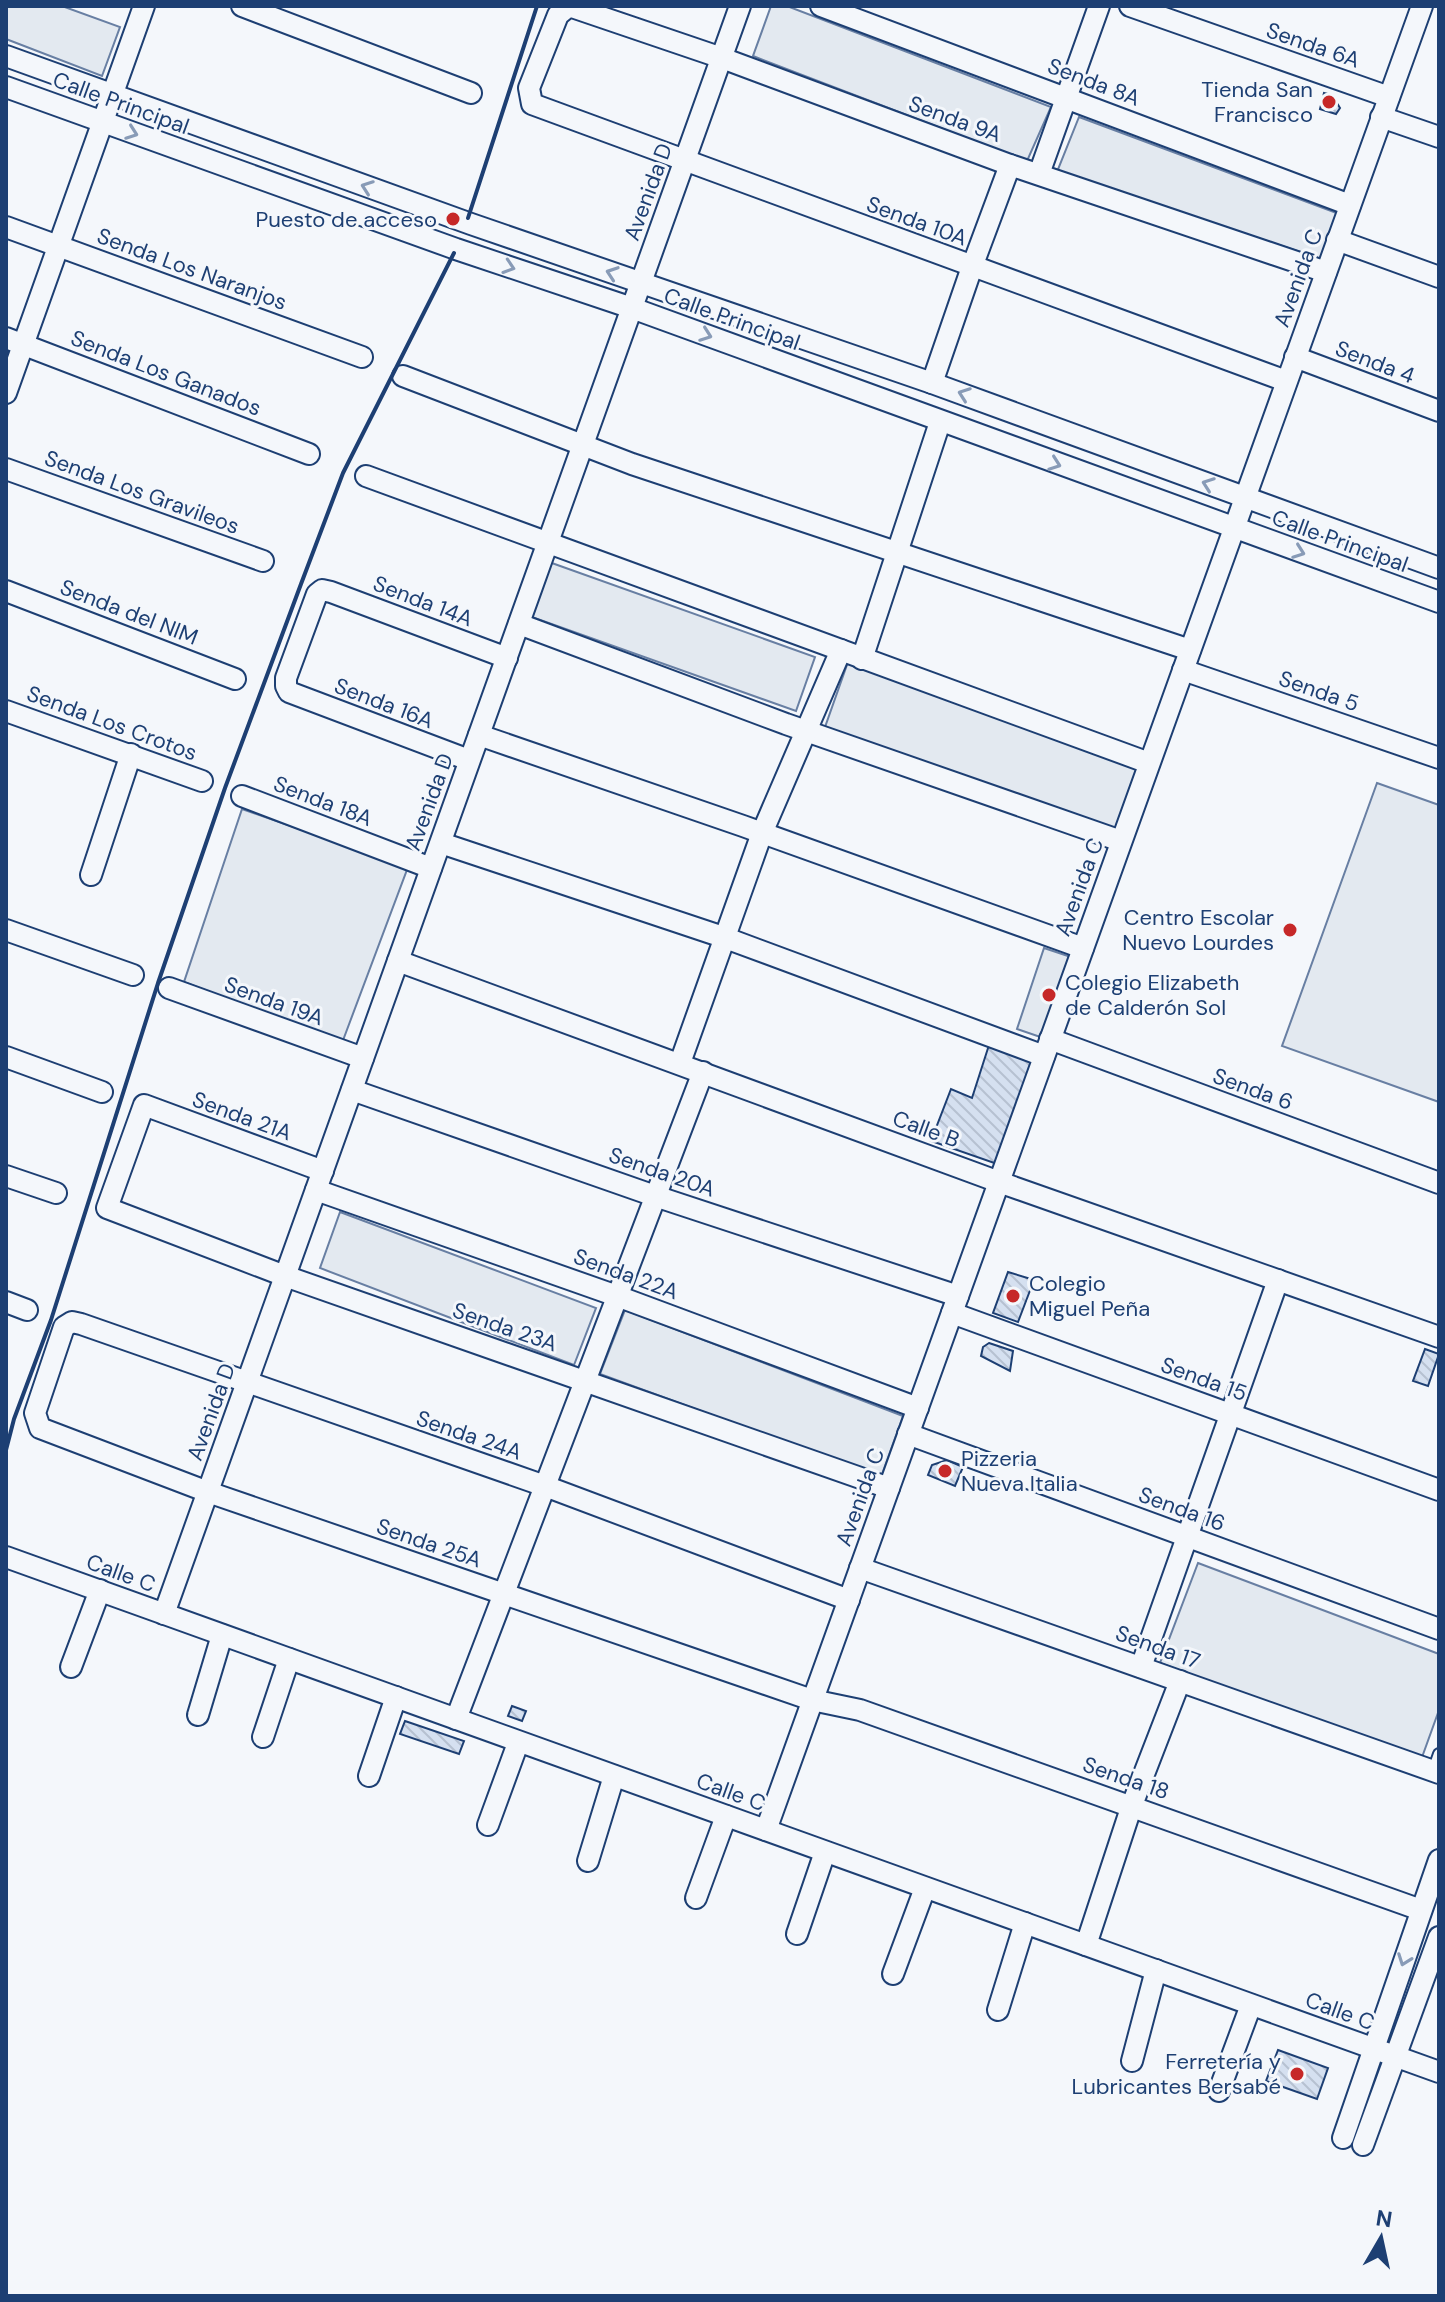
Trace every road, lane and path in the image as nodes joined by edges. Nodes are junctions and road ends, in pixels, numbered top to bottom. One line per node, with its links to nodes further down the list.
1 (144, 6): 13 (street)
2 (242, 6): 12 (street)
3 (569, 6): 10 (street, Senda 9A); 19 (street, Senda 10A)
4 (740, 6): 10 (street, Avenida D)
5 (821, 6): 14 (street, Senda 8A)
6 (1099, 6): 14 (street)
7 (1130, 6): 15 (street, Senda 6A)
8 (1422, 6): 15 (street, Avenida C)
9 (6, 56): 13 (street, Calle Principal)
10 (722, 58): 19 (street, Avenida D); 20 (street, Senda 9A)
11 (6, 87): 17 (street, Calle Principal)
12 (471, 93)
13 (112, 96): 17 (street); 23 (street, Calle Principal, one-way to 13)
14 (1068, 97): 21 (street); 22 (street, Senda 8A)
15 (1389, 97): 16 (street, Avenida C)
16 (1381, 117): 18 (street); 22 (street, Avenida C)
17 (103, 123): 26 (street); 27 (street, Calle Principal, one-way to 27)
18 (1439, 137)
19 (685, 162): 28 (street, Senda 10A); 31 (street, Avenida D)
20 (1010, 165): 21 (street, Senda 9A); 28 (street)
21 (1039, 174): 29 (street, Senda 9A)
22 (1350, 205): 25 (street, Avenida C)
23 (471, 224): 27 (street); 31 (street, Calle Principal, one-way to 23)
24 (6, 227): 26 (street, Senda Los Naranjos)
25 (1337, 240): 29 (street, Avenida C); 30 (street)
26 (59, 246): 33 (street); 34 (street, Senda Los Naranjos)
27 (460, 251): 32 (street, Calle Principal, one-way to 32)
28 (972, 267): 37 (street, Senda 10A); 38 (street)
29 (1326, 272): 35 (street, Avenida C)
30 (1439, 277)
31 (641, 283): 32 (street, Avenida D); 38 (street, Calle Principal)
32 (632, 308): 41 (street, Calle Principal, one-way to 41); 42 (street, Avenida D)
33 (15, 341): 39 (street); 43 (street, Senda Los Ganados)
34 (362, 357)
35 (1295, 357): 37 (street, Avenida C); 40 (street, Senda 4)
36 (403, 376): 42 (street)
37 (1286, 381): 46 (street, Avenida C)
38 (932, 383): 46 (street, Calle Principal, one-way to 38)
39 (6, 393)
40 (1439, 411)
41 (940, 422): 47 (street, Calle Principal, one-way to 47); 49 (street)
42 (583, 446): 48 (street, Avenida D); 49 (street)
43 (309, 454)
44 (6, 469): 50 (street, Senda Los Gravileos)
45 (366, 476): 48 (street)
46 (1245, 498): 47 (street, Avenida C); 51 (street, Calle Principal)
47 (1234, 529): 53 (street, Calle Principal, one-way to 53); 56 (street, Avenida C)
48 (548, 544): 54 (street, Avenida D); 55 (street)
49 (895, 554): 56 (street); 58 (street)
50 (263, 561)
51 (1439, 568)
52 (6, 591): 60 (street, Senda del NIM)
53 (1439, 602)
54 (519, 624): 57 (street, Avenida D); 63 (street)
55 (841, 650): 58 (street); 63 (street)
56 (1190, 650): 59 (street, Avenida C)
57 (507, 658): 61 (street, Senda 14A); 64 (street, Avenida D)
58 (862, 659): 68 (street)
59 (1183, 670): 66 (street, Senda 5); 68 (street, Avenida C)
60 (235, 679)
61 (286, 686): 67 (street, Senda 16A)
62 (8, 719): 65 (street, Senda Los Crotos)
63 (805, 731): 71 (street); 72 (street)
64 (479, 735): 67 (street, Avenida D); 71 (street)
65 (131, 754): 69 (street, Senda Los Crotos); 75 (street)
66 (1439, 758)
67 (469, 760): 73 (street, Avenida D)
68 (1149, 763): 72 (street, Avenida C)
69 (202, 781)
70 (242, 796): 74 (street, Senda 18A)
71 (762, 833): 77 (street); 78 (street)
72 (1121, 841): 78 (street, Avenida C)
73 (441, 843): 74 (street, Avenida D); 77 (street, Senda 6)
74 (431, 868): 79 (street, Avenida D)
75 (91, 875)
76 (6, 930): 80 (street)
77 (723, 937): 82 (street, Senda 6); 85 (street)
78 (1083, 948): 82 (street, Avenida C)
79 (398, 961): 84 (street, Avenida D); 85 (street, Calle B)
80 (133, 975)
81 (169, 988): 84 (street, Senda 19A)
82 (1047, 1048): 91 (street, Avenida C); 92 (street, Senda 6)
83 (6, 1057): 88 (street)
84 (363, 1058): 87 (street, Avenida D)
85 (680, 1063): 86 (street, Calle B)
86 (703, 1072): 91 (street, Calle B); 94 (street)
87 (352, 1090): 90 (street, Avenida D); 94 (street, Senda 20A)
88 (102, 1092)
89 (6, 1176): 93 (street)
90 (320, 1180): 95 (street, Senda 21A); 96 (street, Avenida D); 98 (street, Senda 22A)
91 (999, 1182): 97 (street, Calle B); 100 (street, Avenida C)
92 (1439, 1183)
93 (56, 1193)
94 (655, 1196): 98 (street); 100 (street, Senda 20A)
95 (107, 1208): 96 (street, Senda 23A)
96 (285, 1276): 103 (street, Senda 23A); 104 (street, Avenida D)
97 (1278, 1280): 102 (street, Calle B); 106 (street)
98 (617, 1296): 103 (street); 105 (street, Senda 22A)
99 (6, 1302): 101 (street)
100 (955, 1304): 105 (street, Avenida C); 106 (street, Senda 15)
101 (27, 1310)
102 (1439, 1337)
103 (585, 1380): 109 (street); 110 (street, Senda 23A)
104 (247, 1382): 107 (street, Senda 24A); 109 (street, Senda 24A); 112 (street, Avenida D)
105 (918, 1408): 108 (street, Avenida C)
106 (1231, 1414): 111 (street, Senda 15); 113 (street)
107 (35, 1421): 112 (street, Senda 25A)
108 (908, 1434): 110 (street, Avenida C); 113 (street, Senda 16)
109 (545, 1486): 117 (street); 118 (street, Senda 24A)
110 (889, 1488): 115 (street, Avenida C)
111 (1439, 1490)
112 (208, 1492): 117 (street, Senda 25A); 119 (street, Avenida D)
113 (1187, 1537): 120 (street, Senda 16); 124 (street)
114 (6, 1557): 116 (street, Calle C)
115 (860, 1568): 118 (street, Avenida C); 124 (street, Senda 17)
116 (100, 1590): 119 (street, Calle C); 123 (street)
117 (504, 1594): 127 (street, Senda 25A); 129 (street)
118 (849, 1600): 127 (street, Avenida C)
119 (164, 1614): 121 (street, Calle C)
120 (1439, 1629)
121 (222, 1635): 122 (street, Calle C); 128 (street)
122 (289, 1659): 126 (street, Calle C); 130 (street)
123 (71, 1667)
124 (1141, 1667): 125 (street, Senda 17)
125 (1180, 1681): 132 (street, Senda 17); 135 (street)
126 (396, 1697): 129 (street, Calle C); 133 (street)
127 (812, 1700): 135 (street, Senda 18); 138 (street, Avenida C)
128 (198, 1715)
129 (456, 1719): 131 (street, Calle C)
130 (263, 1737)
131 (518, 1743): 134 (street, Calle C); 137 (street)
132 (1437, 1766)
133 (369, 1776)
134 (614, 1776): 136 (street, Calle C); 141 (street)
135 (1132, 1805): 144 (street, Senda 18); 148 (street)
136 (726, 1816): 138 (street, Calle C); 143 (street)
137 (488, 1825)
138 (766, 1830): 139 (street, Calle C)
139 (825, 1852): 142 (street, Calle C); 146 (street)
140 (1439, 1860): 144 (street)
141 (588, 1861)
142 (925, 1888): 145 (street, Calle C); 150 (street)
143 (696, 1898)
144 (1421, 1910): 153 (street, one-way to 153)
145 (1025, 1923): 148 (street, Calle C); 152 (street)
146 (797, 1934)
147 (1439, 1937): 154 (street)
148 (1086, 1945): 149 (street, Calle C)
149 (1156, 1970): 151 (street, Calle C); 155 (street)
150 (893, 1974)
151 (1251, 2005): 153 (street, Calle C); 157 (street)
152 (998, 2010)
153 (1372, 2048): 154 (street, Calle C); 158 (street)
154 (1396, 2056): 156 (street, Calle C); 159 (street)
155 (1132, 2061)
156 (1439, 2072)
157 (1219, 2091)
158 (1343, 2138)
159 (1363, 2145)

